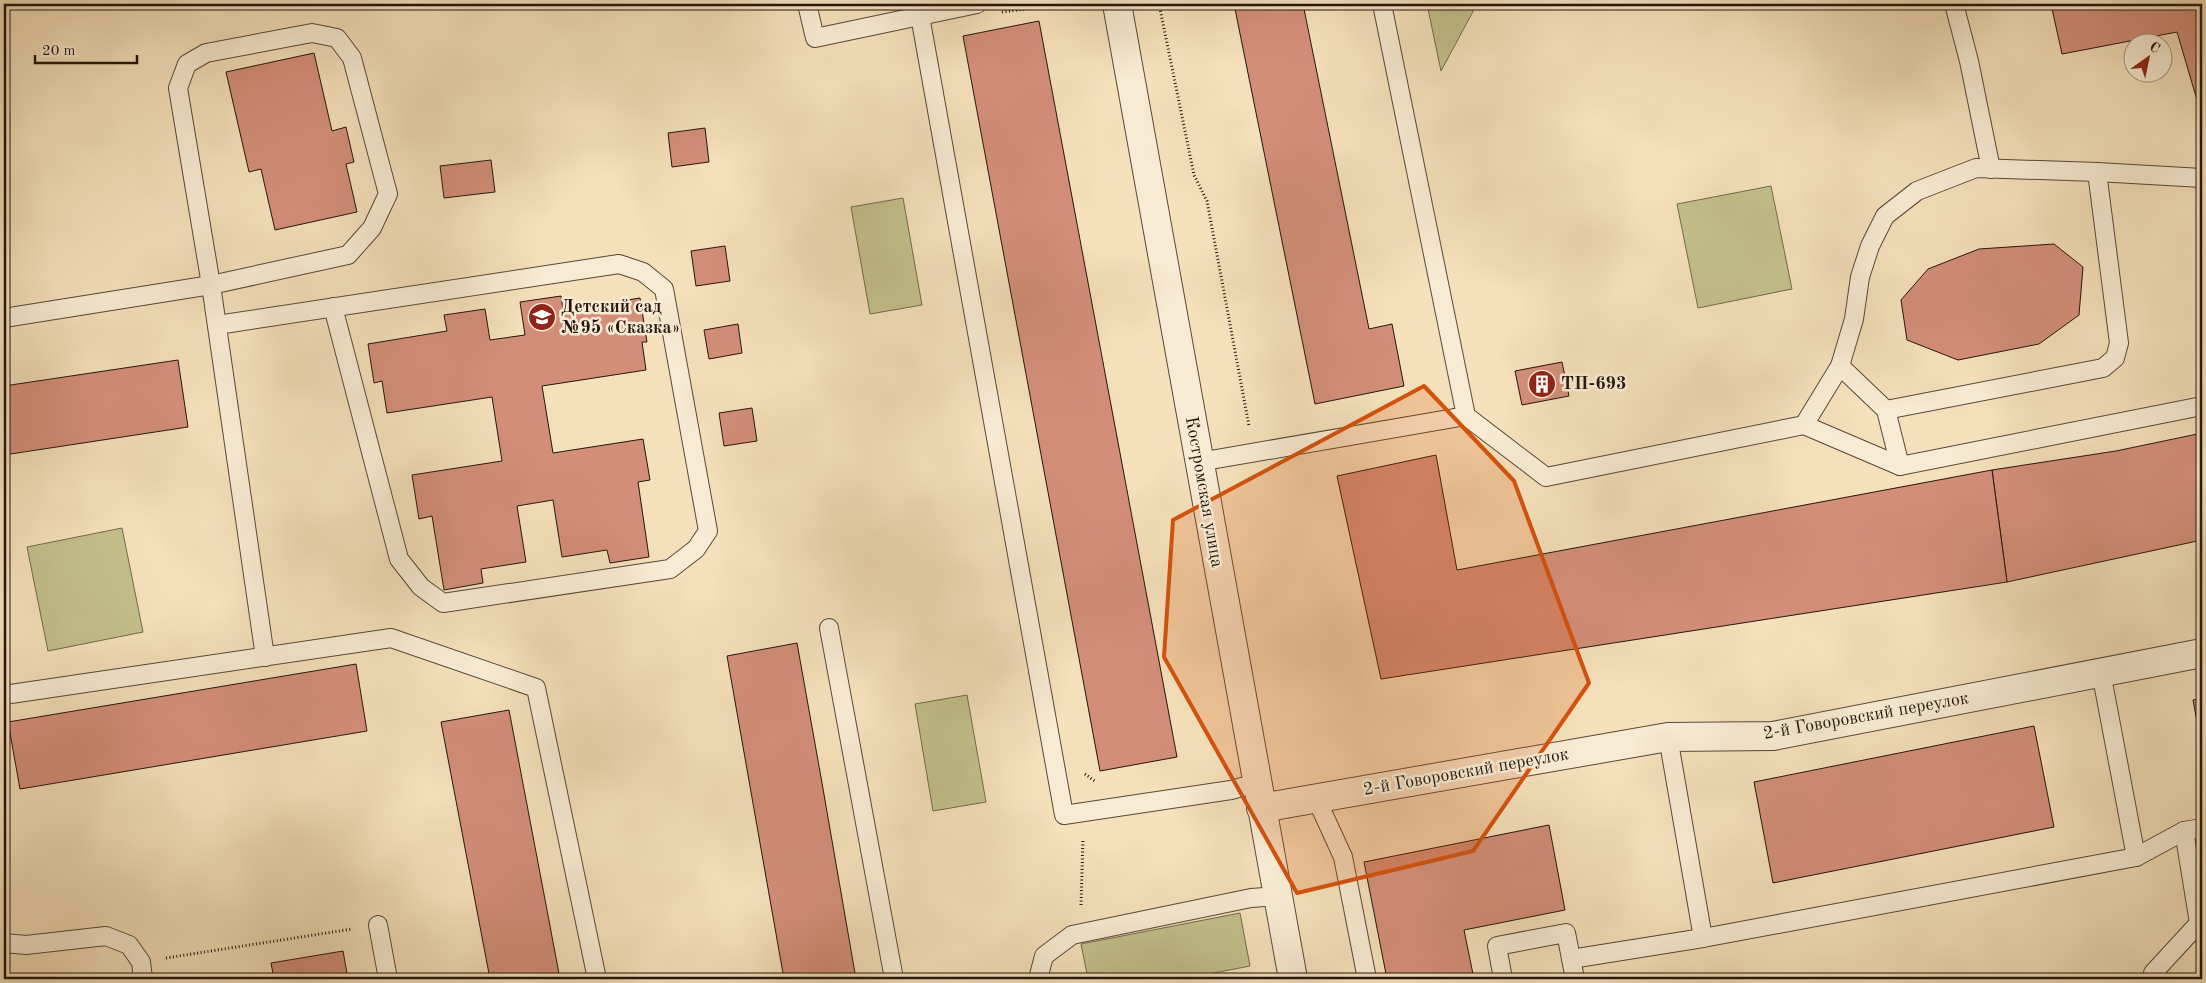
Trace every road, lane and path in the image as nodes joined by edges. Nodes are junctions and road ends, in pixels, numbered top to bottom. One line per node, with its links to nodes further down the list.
1 (807, 4): 9 (lane)
2 (977, 4): 9 (lane)
3 (1067, 4): 8 (path)
4 (1117, 4): 23 (street, Костромская улица)
5 (1159, 4): 22 (path)
6 (1382, 4): 20 (lane)
7 (1954, 4): 10 (lane)
8 (999, 13)
9 (920, 16): 36 (lane)
10 (1991, 169): 11 (lane); 17 (lane)
11 (2097, 172): 12 (lane); 19 (lane)
12 (2202, 178)
13 (211, 285): 13 (lane); 15 (lane); 16 (lane)
14 (333, 307): 14 (lane); 16 (lane)
15 (4, 318)
16 (217, 325): 27 (lane)
17 (1840, 366): 19 (lane); 21 (lane)
18 (2202, 406): 24 (lane)
19 (1886, 410): 24 (lane)
20 (1466, 416): 21 (lane); 23 (lane)
21 (1804, 425): 24 (lane)
22 (1250, 431)
23 (1199, 462): 34 (street, Костромская улица)
24 (1900, 466)
25 (829, 628): 50 (lane)
26 (2202, 654): 28 (street, 2-й Говоровский переулок)
27 (265, 657): 29 (lane); 49 (lane)
28 (2101, 672): 30 (street, 2-й Говоровский переулок); 39 (lane)
29 (4, 695)
30 (1668, 737): 35 (street, 2-й Говоровский переулок); 43 (lane)
31 (1082, 770): 32 (path)
32 (1087, 776): 33 (path); 36 (path)
33 (1099, 783)
34 (1259, 795): 35 (street, 2-й Говоровский переулок); 36 (lane); 40 (street, Костромская улица)
35 (1316, 798): 54 (lane)
36 (1084, 812): 42 (path)
37 (2202, 828): 38 (lane)
38 (2184, 831): 39 (lane); 57 (lane)
39 (2136, 857): 43 (lane)
40 (1280, 896): 42 (lane); 53 (street, Костромская улица)
41 (378, 925): 46 (path); 48 (lane)
42 (1080, 933): 51 (lane)
43 (1703, 938): 45 (lane)
44 (4, 943): 46 (lane)
45 (1571, 959): 55 (lane); 56 (lane)
46 (142, 971)
47 (1266, 974): 52 (path)
48 (388, 979)
49 (597, 979)
50 (894, 979)
51 (1038, 979)
52 (1242, 979)
53 (1293, 979)
54 (1367, 979)
55 (1503, 979)
56 (1575, 979)
57 (2154, 979)

